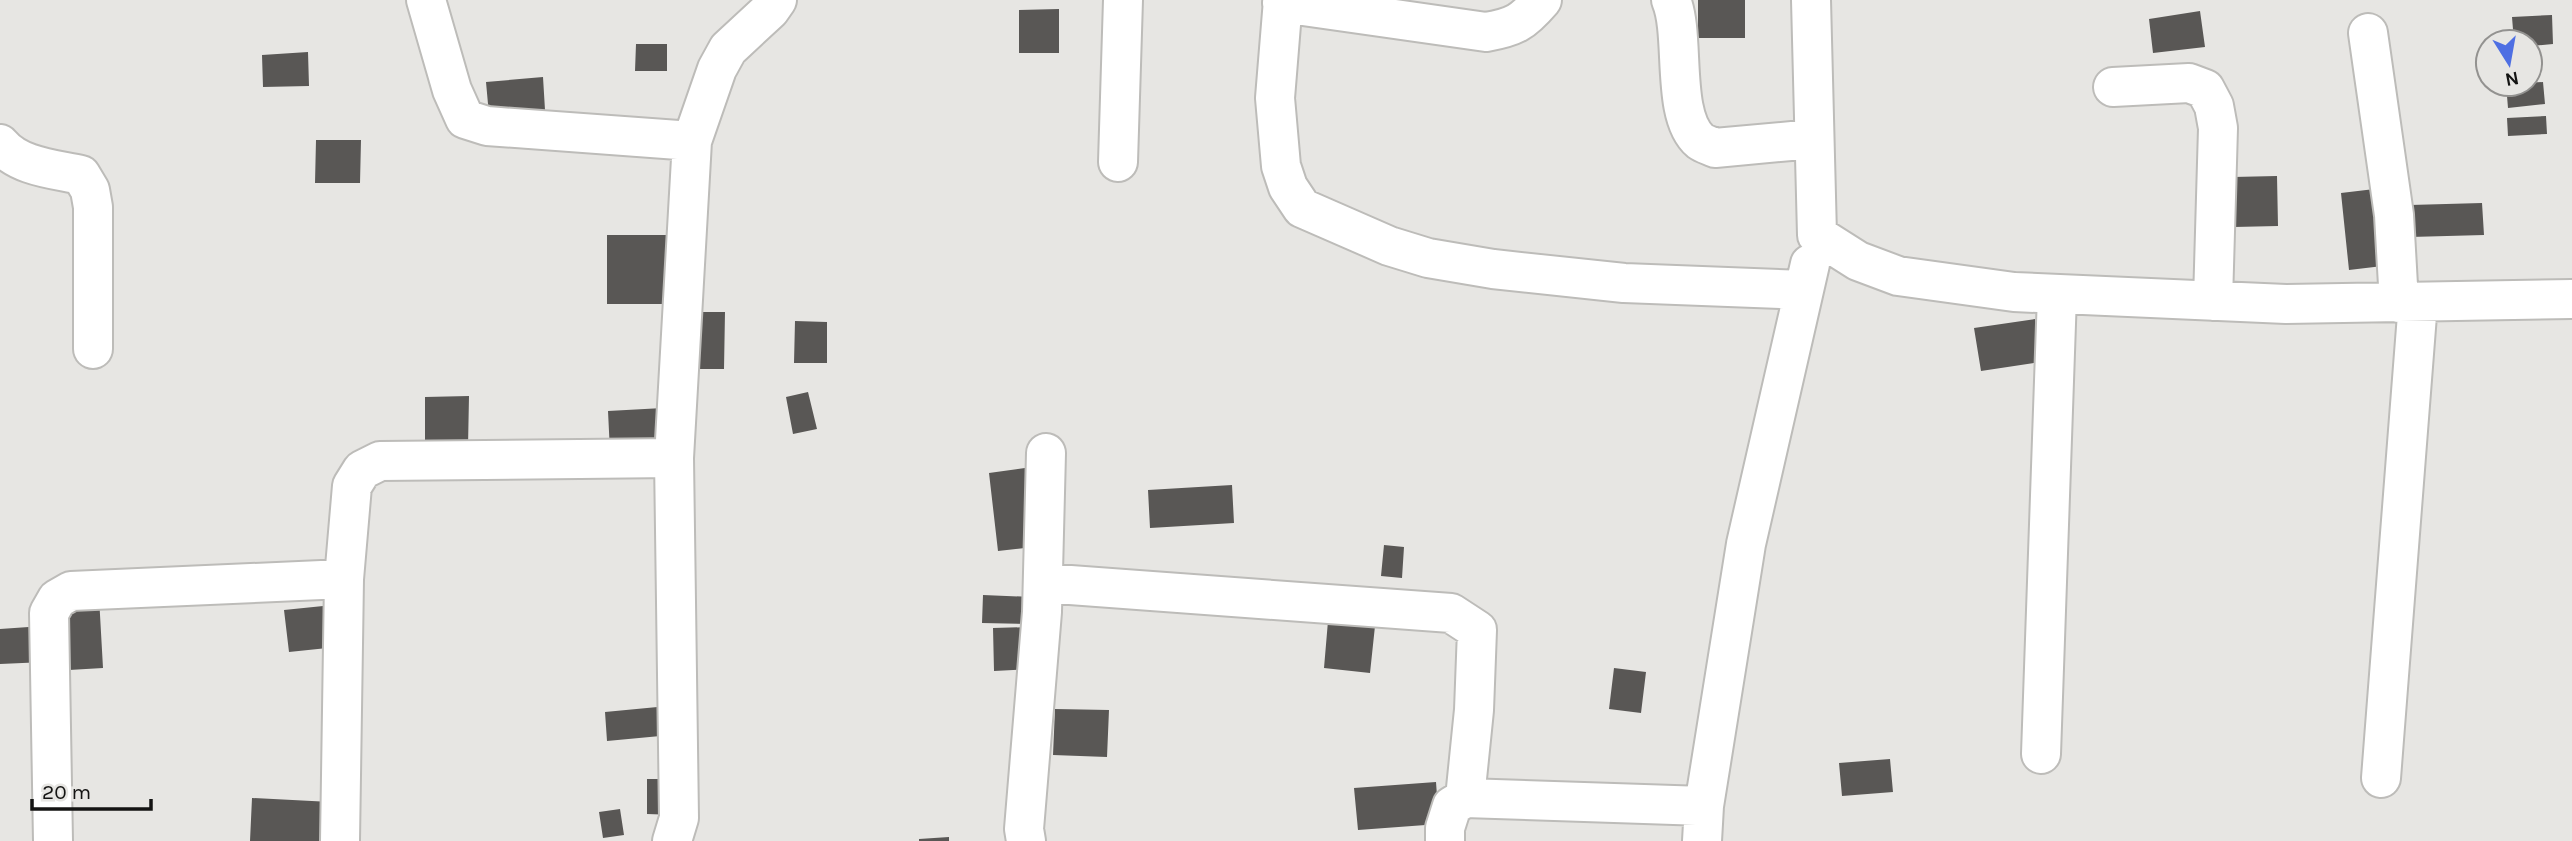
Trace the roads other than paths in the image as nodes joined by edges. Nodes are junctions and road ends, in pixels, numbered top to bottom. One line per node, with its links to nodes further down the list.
1 (426, 0): 11 (street)
2 (777, 0): 11 (street)
3 (1123, 0): 13 (street)
4 (1542, 0): 7 (street)
5 (1671, 0): 10 (street)
6 (1811, 0): 10 (street)
7 (1283, 1): 15 (street)
8 (2368, 33): 19 (street)
9 (2113, 87): 18 (street)
10 (1813, 139): 14 (street)
11 (692, 141): 22 (street)
12 (0, 144): 20 (street)
13 (1118, 162)
14 (1817, 235): 15 (street); 16 (street)
15 (1804, 290): 28 (street)
16 (2057, 295): 18 (street); 25 (street)
17 (2572, 299): 19 (street)
18 (2213, 301): 19 (street)
19 (2408, 302): 26 (street)
20 (93, 349)
21 (1046, 453): 24 (street)
22 (674, 458): 23 (street); 31 (street)
23 (344, 579): 29 (street); 30 (street)
24 (1043, 583): 27 (street); 32 (street)
25 (2041, 754)
26 (2381, 778)
27 (1465, 798): 28 (street); 33 (street)
28 (1703, 824)
29 (53, 841)
30 (340, 841)
31 (672, 841)
32 (1026, 841)
33 (1445, 841)

